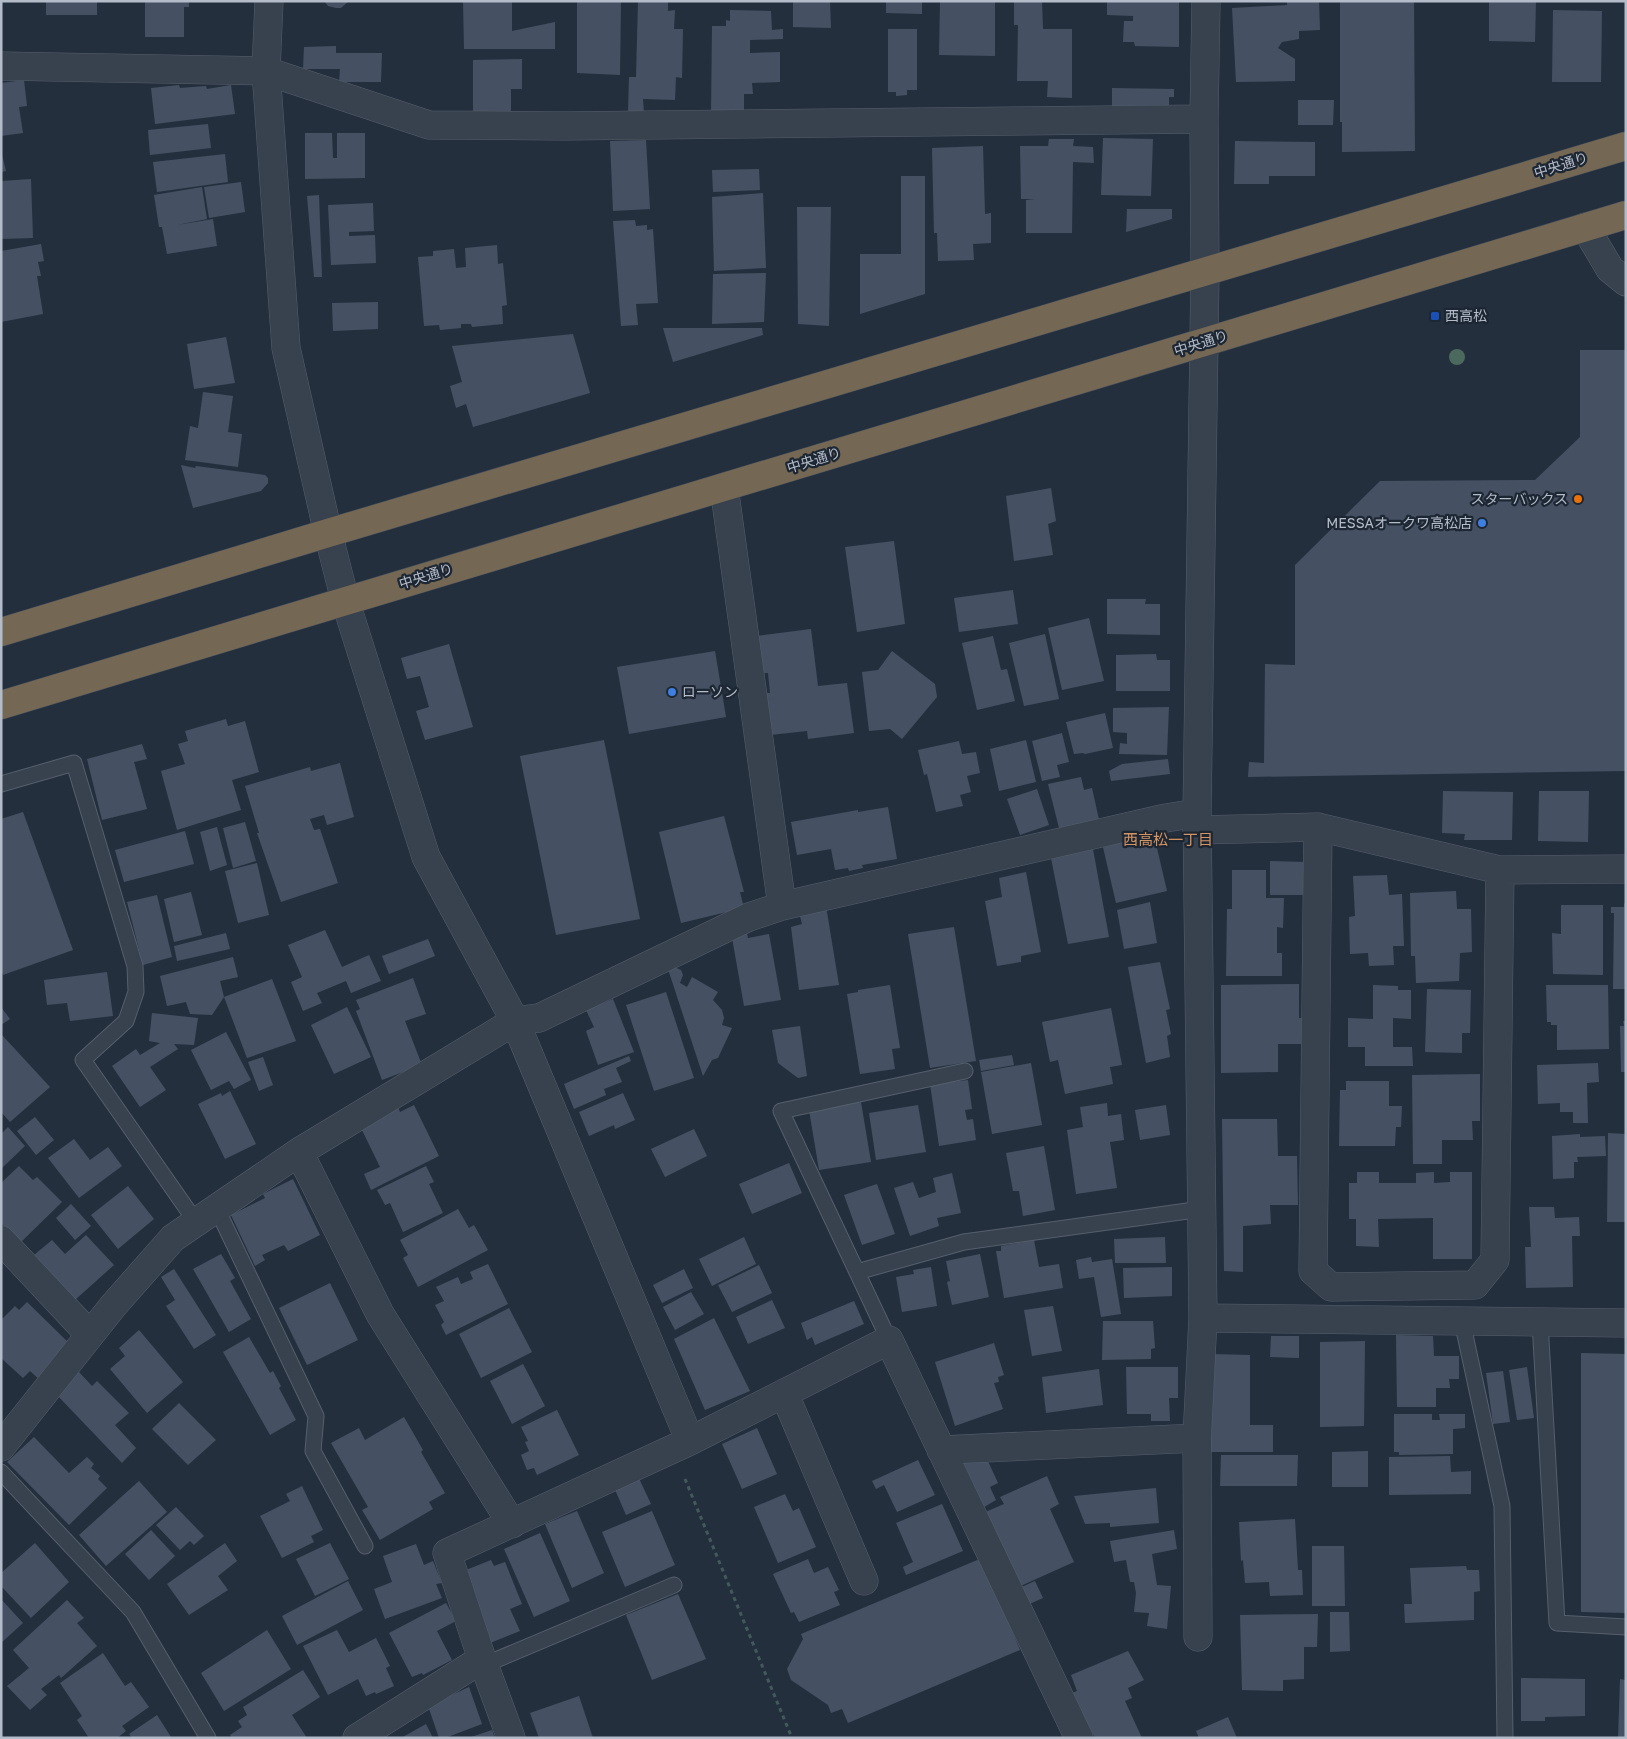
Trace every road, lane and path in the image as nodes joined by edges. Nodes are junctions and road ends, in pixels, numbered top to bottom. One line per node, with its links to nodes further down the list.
1 (269, 1): 4 (street)
2 (1206, 1): 5 (street)
3 (1, 66): 4 (street)
4 (266, 71): 5 (street); 13 (street)
5 (1204, 119): 9 (street)
6 (1626, 146): 9 (highway, 中央通り)
7 (1626, 215): 8 (highway, 中央通り)
8 (1585, 227): 10 (street); 11 (highway, 中央通り)
9 (1205, 272): 11 (street); 13 (highway, 中央通り)
10 (1626, 282)
11 (1203, 342): 12 (highway, 中央通り); 18 (street)
12 (724, 487): 14 (highway, 中央通り); 22 (street)
13 (328, 533): 14 (street); 15 (highway, 中央通り)
14 (346, 600): 16 (highway, 中央通り); 23 (street)
15 (1, 632)
16 (1, 705)
17 (1, 784): 27 (lane)
18 (1197, 822): 19 (street); 22 (street); 26 (street)
19 (1318, 827): 21 (street); 21 (street)
20 (1626, 869): 21 (street)
21 (1500, 870)
22 (782, 906): 23 (street)
23 (515, 1021): 25 (street); 38 (street)
24 (966, 1071): 29 (lane)
25 (300, 1152): 27 (street); 42 (street)
26 (1202, 1208): 29 (lane); 30 (street)
27 (207, 1216): 34 (street); 43 (lane)
28 (1, 1240): 34 (street)
29 (857, 1272): 35 (lane)
30 (1203, 1318): 31 (street); 37 (street)
31 (1462, 1321): 32 (street); 54 (lane)
32 (1540, 1322): 33 (street); 46 (lane)
33 (1626, 1323)
34 (90, 1335): 39 (street)
35 (889, 1340): 36 (street); 40 (street)
36 (784, 1393): 38 (street); 44 (street)
37 (1197, 1438): 40 (street); 47 (street)
38 (682, 1445): 42 (street); 52 (path)
39 (1, 1447)
40 (941, 1450): 53 (street)
41 (1, 1472): 49 (lane)
42 (512, 1524): 48 (street)
43 (365, 1546)
44 (864, 1580)
45 (674, 1586): 48 (lane)
46 (1626, 1627)
47 (1198, 1636)
48 (483, 1662): 50 (street); 51 (street)
49 (208, 1738)
50 (357, 1738)
51 (511, 1738)
52 (792, 1738)
53 (1079, 1738)
54 (1505, 1738)

